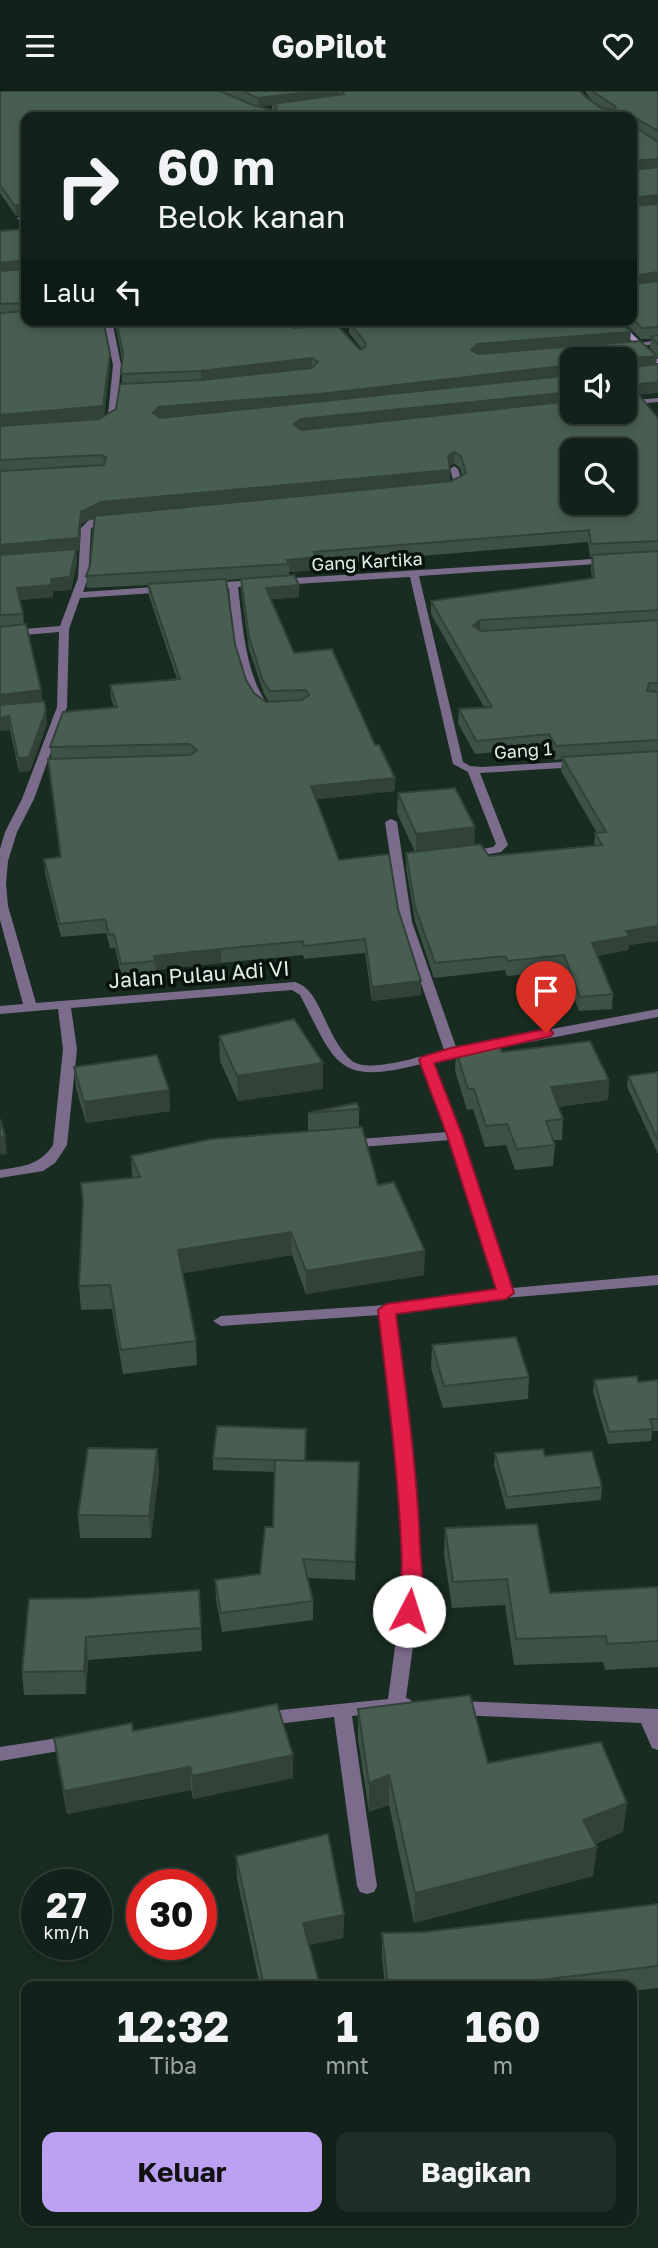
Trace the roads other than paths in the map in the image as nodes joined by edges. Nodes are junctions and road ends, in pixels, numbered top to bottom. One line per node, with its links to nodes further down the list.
1 (110, 326): 7 (street)
2 (619, 326): 4 (street)
3 (658, 342): 4 (street)
4 (639, 345): 5 (street); 6 (street)
5 (631, 347)
6 (658, 363)
7 (115, 390): 8 (street); 11 (street)
8 (125, 391)
9 (658, 400): 10 (street)
10 (637, 402)
11 (90, 426)
12 (454, 469): 13 (street)
13 (438, 488)
14 (121, 518): 15 (street)
15 (85, 556): 16 (street); 22 (street)
16 (73, 557)
17 (618, 560): 18 (street, Gang Kartika)
18 (414, 575): 19 (street, Gang Kartika); 31 (street)
19 (233, 584): 20 (street, Gang Kartika); 27 (street)
20 (194, 587)
21 (181, 588): 22 (street)
22 (78, 595): 23 (street)
23 (64, 629): 24 (street); 25 (street)
24 (0, 634)
25 (62, 707): 26 (street); 30 (street)
26 (50, 708)
27 (276, 709)
28 (590, 763): 31 (street, Gang 1)
29 (55, 765): 30 (street)
30 (41, 766): 32 (street)
31 (473, 770): 35 (street)
32 (16, 822): 34 (street); 36 (street)
33 (391, 822): 41 (street)
34 (0, 823)
35 (456, 856)
36 (0, 883): 38 (street)
37 (64, 1005): 38 (street, Jalan Pulau Adi VI); 42 (street, Jalan Pulau Adi VI); 45 (street)
38 (30, 1006): 39 (street, Jalan Pulau Adi VI)
39 (0, 1010)
40 (658, 1013): 41 (street, Jalan Pulau Adi VI)
41 (451, 1052): 42 (street, Jalan Pulau Adi VI)
42 (426, 1060): 43 (street)
43 (455, 1135): 44 (street); 47 (street)
44 (331, 1146)
45 (0, 1174)
46 (658, 1280): 47 (street)
47 (506, 1293): 48 (street)
48 (386, 1310): 49 (street); 50 (street)
49 (221, 1321)
50 (396, 1705): 51 (street); 52 (street)
51 (342, 1709): 53 (street); 57 (street)
52 (653, 1716): 55 (street)
53 (249, 1720)
54 (90, 1740): 56 (street)
55 (658, 1744)
56 (0, 1754)
57 (367, 1887)

